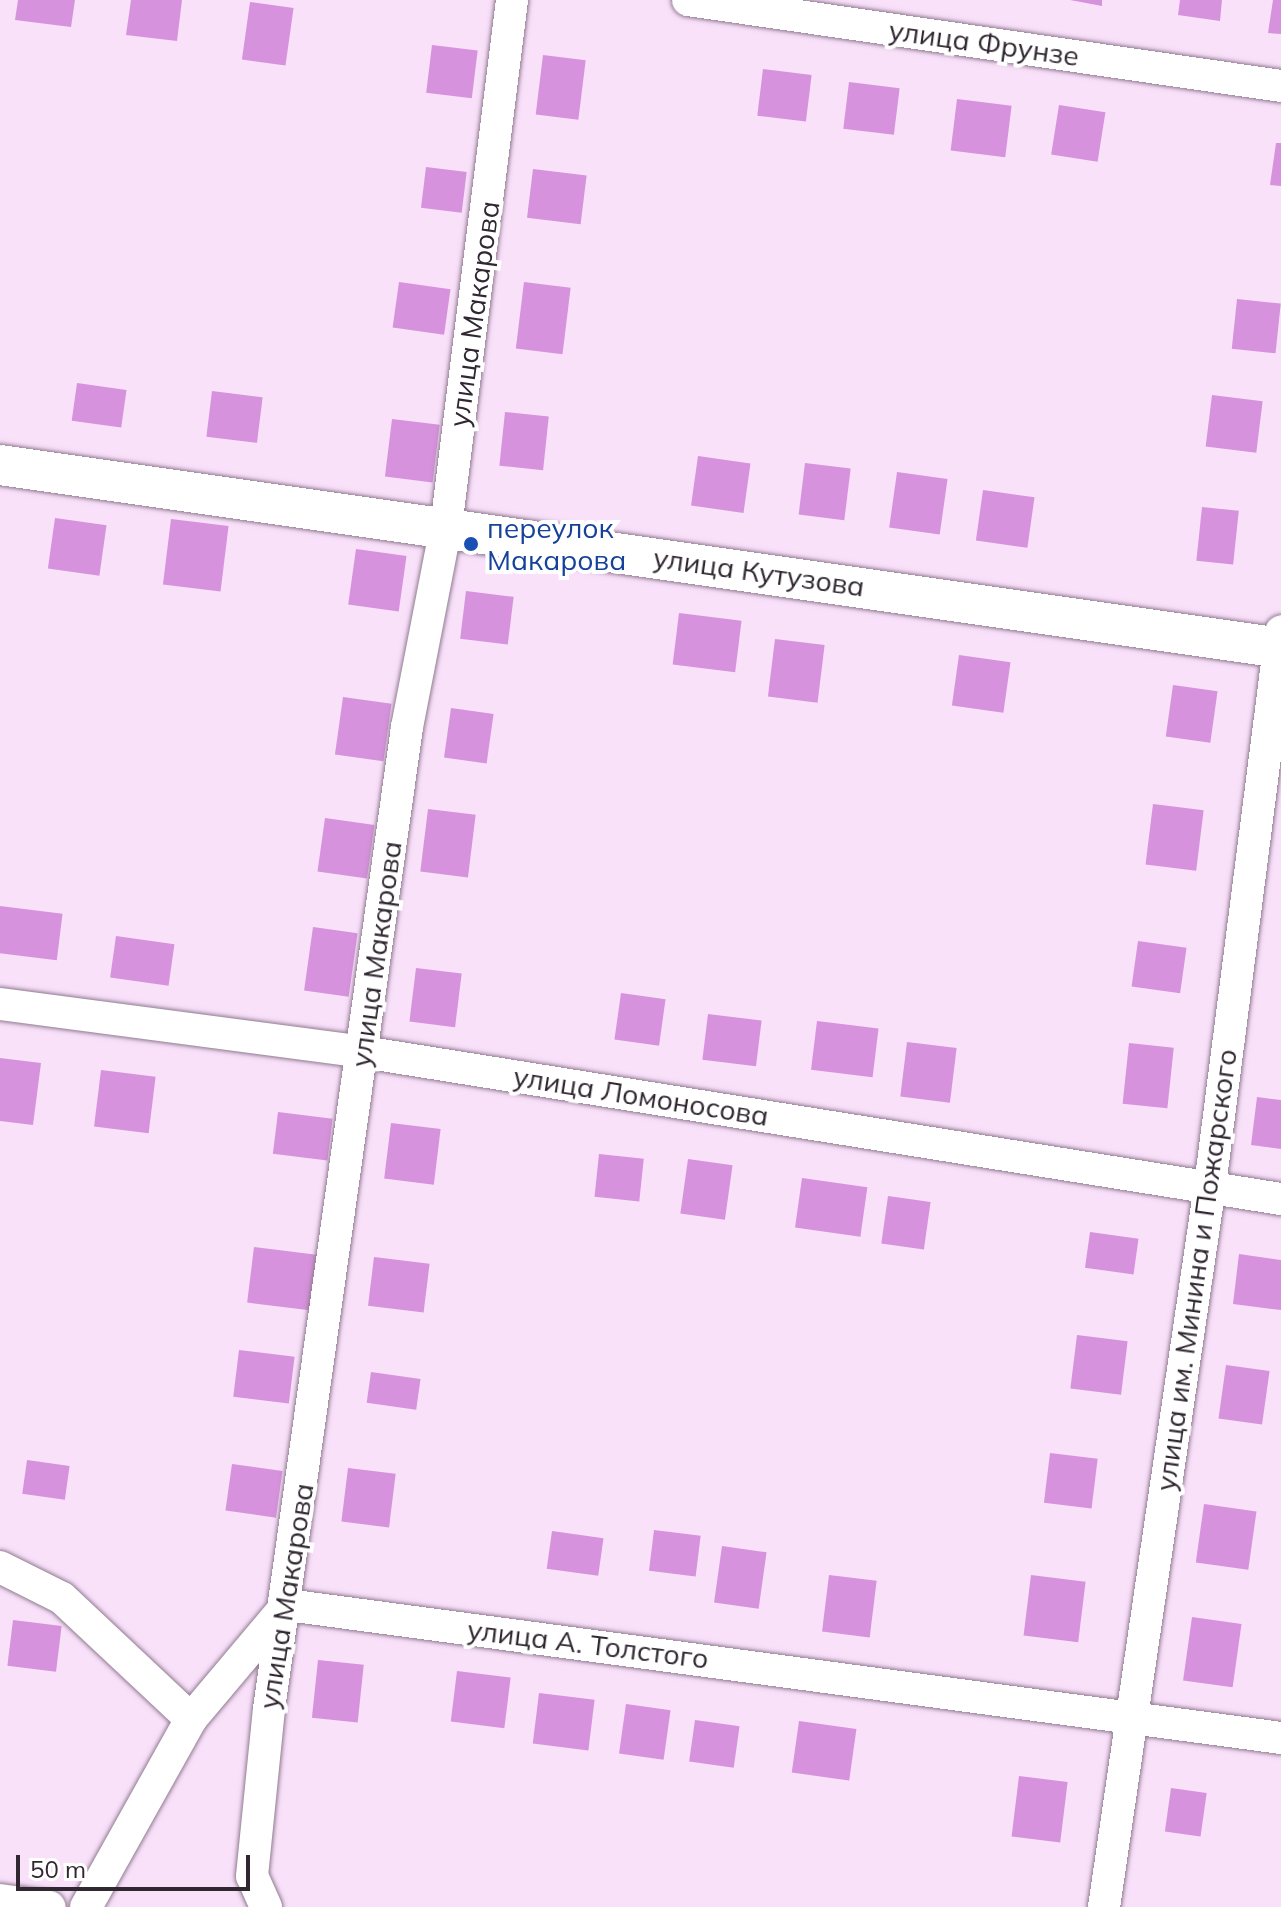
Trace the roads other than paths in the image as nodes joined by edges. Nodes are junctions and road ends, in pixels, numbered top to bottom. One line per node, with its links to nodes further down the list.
1 (512, 0): 5 (street, улица Макарова)
2 (688, 0): 3 (street, улица Фрунзе)
3 (1281, 86)
4 (0, 465): 5 (street, улица Кутузова)
5 (446, 527): 6 (street, улица Кутузова); 8 (street, улица Макарова)
6 (1280, 643): 9 (street, улица им. Минина и Пожарского)
7 (0, 1004): 8 (street, улица Ломоносова)
8 (363, 1052): 9 (street, улица Ломоносова); 12 (street, улица Макарова)
9 (1210, 1186): 10 (street, улица Ломоносова); 13 (street, улица им. Минина и Пожарского)
10 (1281, 1199)
11 (0, 1567): 14 (street)
12 (287, 1605): 13 (street, улица А. Толстого); 14 (street); 19 (street, улица Макарова)
13 (1132, 1714): 15 (street, улица А. Толстого); 20 (street, улица им. Минина и Пожарского)
14 (191, 1719): 18 (street)
15 (1281, 1738)
16 (0, 1900): 17 (street)
17 (50, 1907)
18 (86, 1907)
19 (266, 1907)
20 (1104, 1907)

